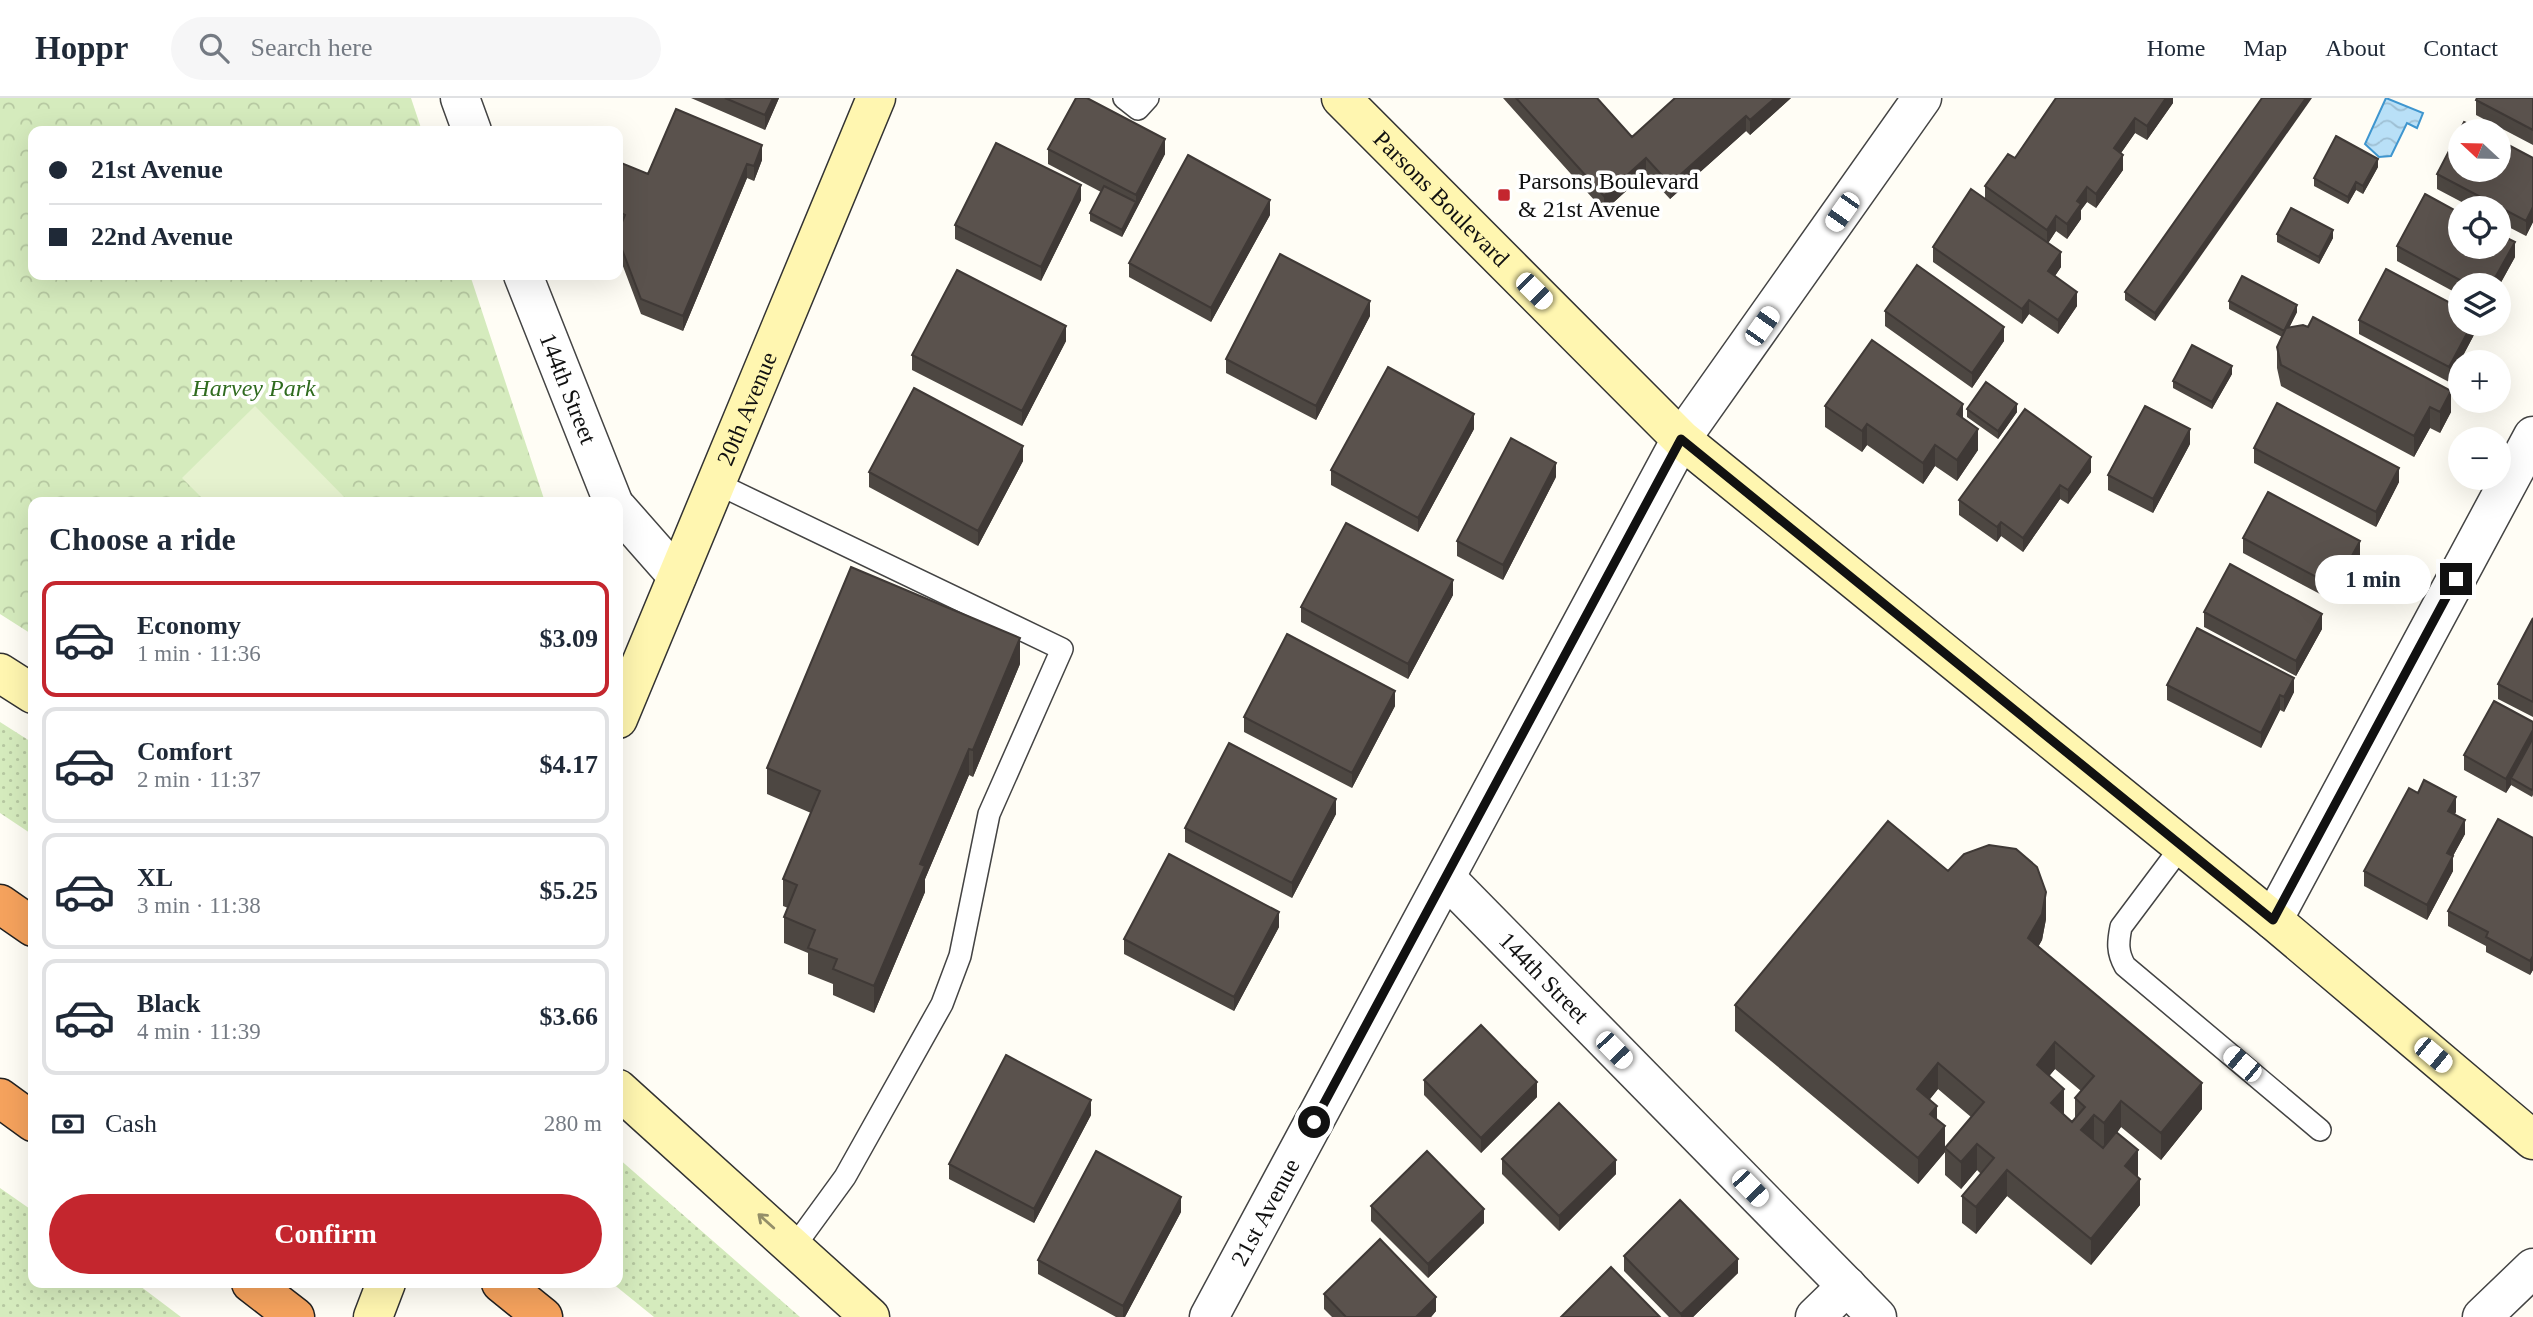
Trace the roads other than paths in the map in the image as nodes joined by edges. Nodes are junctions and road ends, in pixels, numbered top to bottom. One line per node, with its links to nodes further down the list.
1 (460, 98): 7 (street)
2 (876, 98): 11 (street, 20th Avenue)
3 (1124, 98): 4 (lane)
4 (1149, 98)
5 (1341, 98): 10 (street, Parsons Boulevard)
6 (1922, 98): 10 (street, 21st Avenue)
7 (470, 126)
8 (525, 280): 12 (street, 144th Street)
9 (2533, 436): 21 (street)
10 (1681, 439): 18 (street, Parsons Boulevard); 19 (street, 21st Avenue)
11 (716, 483): 14 (street, 20th Avenue); 28 (lane)
12 (611, 497)
13 (623, 515): 14 (street)
14 (677, 576): 17 (street, 20th Avenue)
15 (0, 673): 16 (street)
16 (28, 691)
17 (623, 707)
18 (2181, 847): 21 (street, Parsons Boulevard); 26 (lane)
19 (1446, 878): 30 (street, 144th Street); 38 (street, 21st Avenue)
20 (0, 904): 22 (highway)
21 (2273, 920): 27 (street, Parsons Boulevard)
22 (28, 924)
23 (623, 1093): 28 (street, one-way to 23)
24 (0, 1098): 25 (highway)
25 (28, 1118)
26 (2320, 1130)
27 (2533, 1140)
28 (794, 1247): 37 (street)
29 (2533, 1268): 41 (street)
30 (1847, 1286): 39 (street); 40 (street, 144th Street)
31 (257, 1288): 34 (highway)
32 (384, 1288): 35 (street)
33 (507, 1288): 36 (highway)
34 (295, 1317)
35 (373, 1317)
36 (543, 1317)
37 (870, 1317)
38 (1209, 1317)
39 (1815, 1317)
40 (1877, 1317)
41 (2482, 1317)

